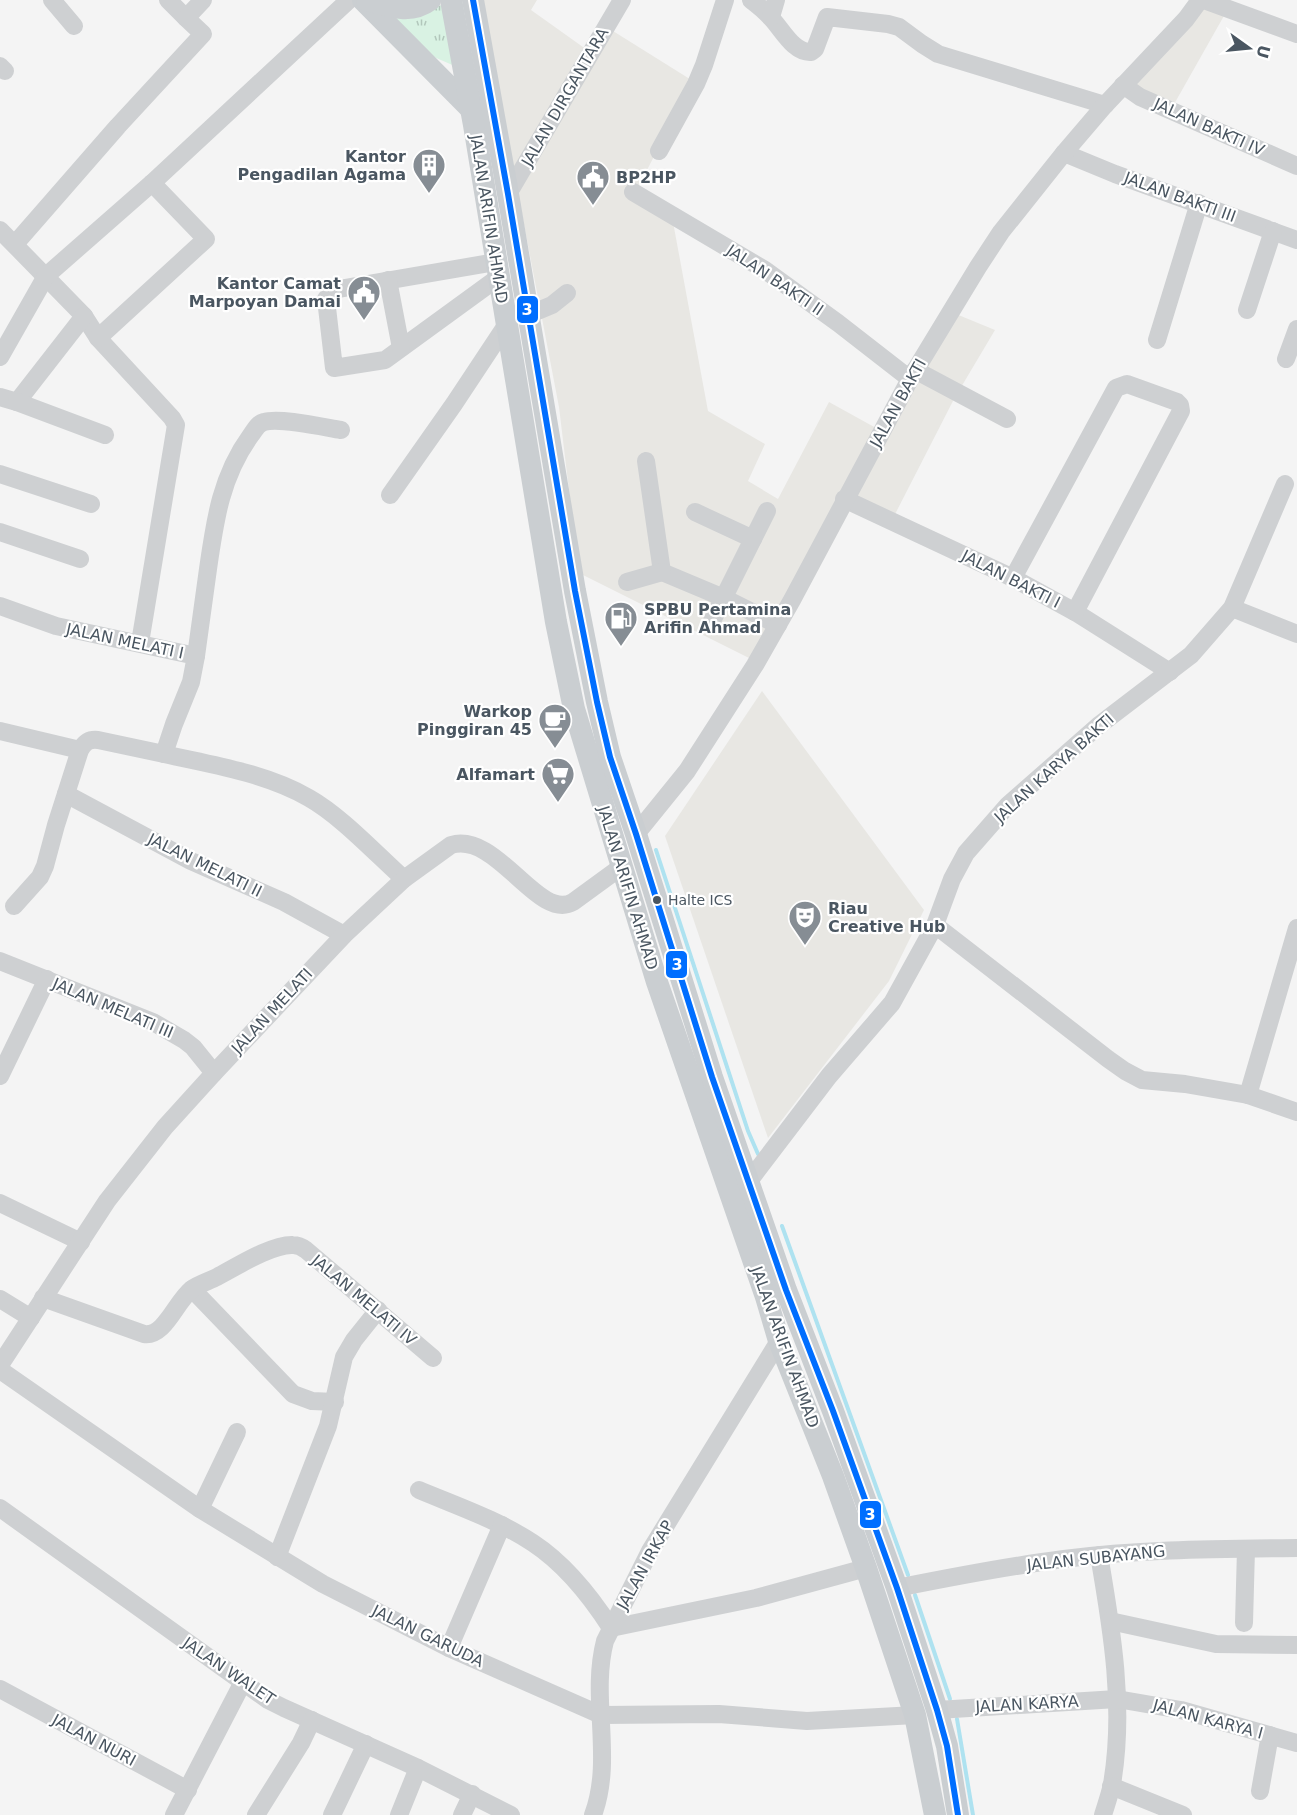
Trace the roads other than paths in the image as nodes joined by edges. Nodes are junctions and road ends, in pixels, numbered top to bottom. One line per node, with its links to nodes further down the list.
1 (52, 0): 16 (street)
2 (168, 0): 15 (street)
3 (204, 0): 15 (street)
4 (349, 0): 24 (street)
5 (365, 0): 6 (main road); 20 (main road)
6 (430, 0)
7 (451, 0): 20 (main road, JALAN ARIFIN AHMAD)
8 (473, 0): 26 (main road, JALAN ARIFIN AHMAD)
9 (622, 0): 26 (street, JALAN DIRGANTARA)
10 (725, 0): 21 (street)
11 (751, 0): 14 (street)
12 (1202, 0): 17 (street); 18 (street, JALAN BAKTI)
13 (829, 8): 14 (street); 19 (street)
14 (774, 9)
15 (186, 18): 31 (street)
16 (74, 26)
17 (1297, 34)
18 (1123, 85): 19 (street, JALAN BAKTI); 23 (street, JALAN BAKTI IV)
19 (1105, 105): 22 (street, JALAN BAKTI)
20 (471, 110): 32 (main road, JALAN ARIFIN AHMAD)
21 (659, 151)
22 (1064, 153): 27 (street, JALAN BAKTI III); 46 (street, JALAN BAKTI)
23 (1297, 166)
24 (152, 183): 33 (street); 41 (street)
25 (633, 192): 46 (street, JALAN BAKTI II)
26 (508, 194): 37 (main road, JALAN ARIFIN AHMAD)
27 (1199, 203): 29 (street, JALAN BAKTI III); 42 (street)
28 (0, 230): 31 (street)
29 (1273, 231): 30 (street, JALAN BAKTI III); 36 (street)
30 (1297, 240)
31 (15, 244): 33 (street)
32 (498, 269): 34 (street); 39 (main road, JALAN ARIFIN AHMAD); 43 (street)
33 (46, 276): 38 (street); 44 (street)
34 (388, 280): 43 (street); 43 (street)
35 (567, 293): 37 (street)
36 (1247, 310)
37 (528, 315): 51 (main road, JALAN ARIFIN AHMAD)
38 (84, 316): 41 (street); 47 (street)
39 (507, 324): 52 (main road, JALAN ARIFIN AHMAD); 56 (street)
40 (1297, 328): 45 (street)
41 (98, 338): 74 (street)
42 (1157, 340)
43 (401, 348)
44 (0, 357)
45 (1286, 359)
46 (912, 374): 48 (street, JALAN BAKTI II); 57 (street, JALAN BAKTI)
47 (8, 400): 50 (street)
48 (1007, 419)
49 (341, 430): 75 (street)
50 (105, 435)
51 (552, 456): 52 (main road); 81 (main road, JALAN ARIFIN AHMAD)
52 (529, 461): 82 (main road, JALAN ARIFIN AHMAD)
53 (646, 461): 64 (street)
54 (0, 474): 58 (street)
55 (1286, 484): 69 (street, JALAN KARYA BAKTI)
56 (390, 495)
57 (844, 500): 65 (street, JALAN BAKTI I); 72 (street, JALAN BAKTI)
58 (91, 504)
59 (767, 511): 62 (street)
60 (695, 512): 62 (street)
61 (0, 532): 63 (street)
62 (753, 539): 67 (street)
63 (80, 559)
64 (662, 572): 66 (street); 67 (street)
65 (1013, 578): 70 (street, JALAN BAKTI I); 70 (street)
66 (627, 582)
67 (724, 598): 71 (street); 72 (street)
68 (0, 606): 74 (street, JALAN MELATI I)
69 (1232, 608): 73 (street); 76 (street, JALAN KARYA BAKTI)
70 (1075, 612): 76 (street, JALAN BAKTI I)
71 (712, 621)
72 (778, 625): 81 (street, JALAN BAKTI)
73 (1297, 634)
74 (140, 643): 75 (street, JALAN MELATI I)
75 (196, 656): 79 (street, JALAN MELATI I)
76 (1170, 672): 85 (street, JALAN KARYA BAKTI)
77 (0, 731): 78 (street)
78 (80, 750): 79 (street); 80 (street)
79 (164, 754): 83 (street)
80 (66, 794): 84 (street); 87 (street, JALAN MELATI II)
81 (636, 834): 94 (main road, JALAN ARIFIN AHMAD)
82 (621, 867): 83 (street, JALAN MELATI); 98 (main road, JALAN ARIFIN AHMAD)
83 (404, 879): 87 (street, JALAN MELATI)
84 (14, 906)
85 (935, 925): 92 (street); 94 (street, JALAN KARYA BAKTI)
86 (1297, 928): 92 (street)
87 (344, 935): 90 (street, JALAN MELATI)
88 (0, 961): 89 (street, JALAN MELATI III)
89 (47, 979): 90 (street, JALAN MELATI III); 91 (street)
90 (214, 1073): 96 (street, JALAN MELATI)
91 (0, 1076)
92 (1248, 1095): 93 (street)
93 (1297, 1112)
94 (749, 1181): 98 (main road, JALAN ARIFIN AHMAD)
95 (0, 1203): 96 (street)
96 (81, 1242): 99 (street, JALAN MELATI)
97 (192, 1289): 99 (street, JALAN MELATI IV); 101 (street, JALAN MELATI IV); 107 (street)
98 (776, 1294): 103 (main road, JALAN ARIFIN AHMAD); 118 (main road, JALAN ARIFIN AHMAD)
99 (43, 1298): 102 (street, JALAN MELATI)
100 (0, 1299): 102 (street)
101 (378, 1310): 104 (street, JALAN MELATI IV); 107 (street)
102 (31, 1318): 105 (street, JALAN MELATI)
103 (779, 1341): 117 (main road, JALAN ARIFIN AHMAD); 121 (street, JALAN IRKAP)
104 (433, 1358)
105 (0, 1365)
106 (0, 1370): 111 (street, JALAN GARUDA)
107 (335, 1402): 116 (street)
108 (237, 1432): 111 (street)
109 (419, 1490): 112 (street)
110 (0, 1508): 124 (street, JALAN WALET)
111 (200, 1509): 116 (street, JALAN GARUDA)
112 (502, 1525): 121 (street); 123 (street)
113 (1297, 1548): 114 (street, JALAN SUBAYANG)
114 (1246, 1549): 115 (street, JALAN SUBAYANG); 120 (street)
115 (1099, 1556): 118 (street, JALAN SUBAYANG); 119 (street)
116 (277, 1557): 123 (street, JALAN GARUDA)
117 (866, 1568): 121 (street); 127 (main road, JALAN ARIFIN AHMAD)
118 (897, 1588): 127 (main road, JALAN ARIFIN AHMAD)
119 (1110, 1621): 122 (street); 126 (street)
120 (1244, 1623)
121 (611, 1628): 128 (street, JALAN IRKAP)
122 (1297, 1645)
123 (449, 1648): 128 (street, JALAN GARUDA)
124 (243, 1682): 129 (street, JALAN WALET); 135 (street)
125 (0, 1689): 135 (street, JALAN NURI)
126 (1117, 1699): 127 (street, JALAN KARYA); 130 (street, JALAN KARYA I); 134 (street)
127 (926, 1712): 128 (street, JALAN GARUDA); 145 (main road, JALAN ARIFIN AHMAD); 146 (main road, JALAN ARIFIN AHMAD)
128 (601, 1715): 144 (street, JALAN IRKAP)
129 (312, 1720): 132 (street, JALAN WALET); 139 (street)
130 (1270, 1735): 131 (street, JALAN KARYA I); 136 (street)
131 (1297, 1743)
132 (366, 1744): 133 (street, JALAN WALET); 140 (street)
133 (418, 1768): 137 (street, JALAN WALET); 141 (street)
134 (1112, 1786): 147 (street); 148 (street)
135 (188, 1790): 138 (street)
136 (1260, 1791)
137 (472, 1794): 142 (street); 143 (street, JALAN WALET)
138 (174, 1815)
139 (256, 1815)
140 (332, 1815)
141 (399, 1815)
142 (462, 1815)
143 (511, 1815)
144 (593, 1815)
145 (935, 1815)
146 (958, 1815)
147 (1103, 1815)
148 (1183, 1815)

